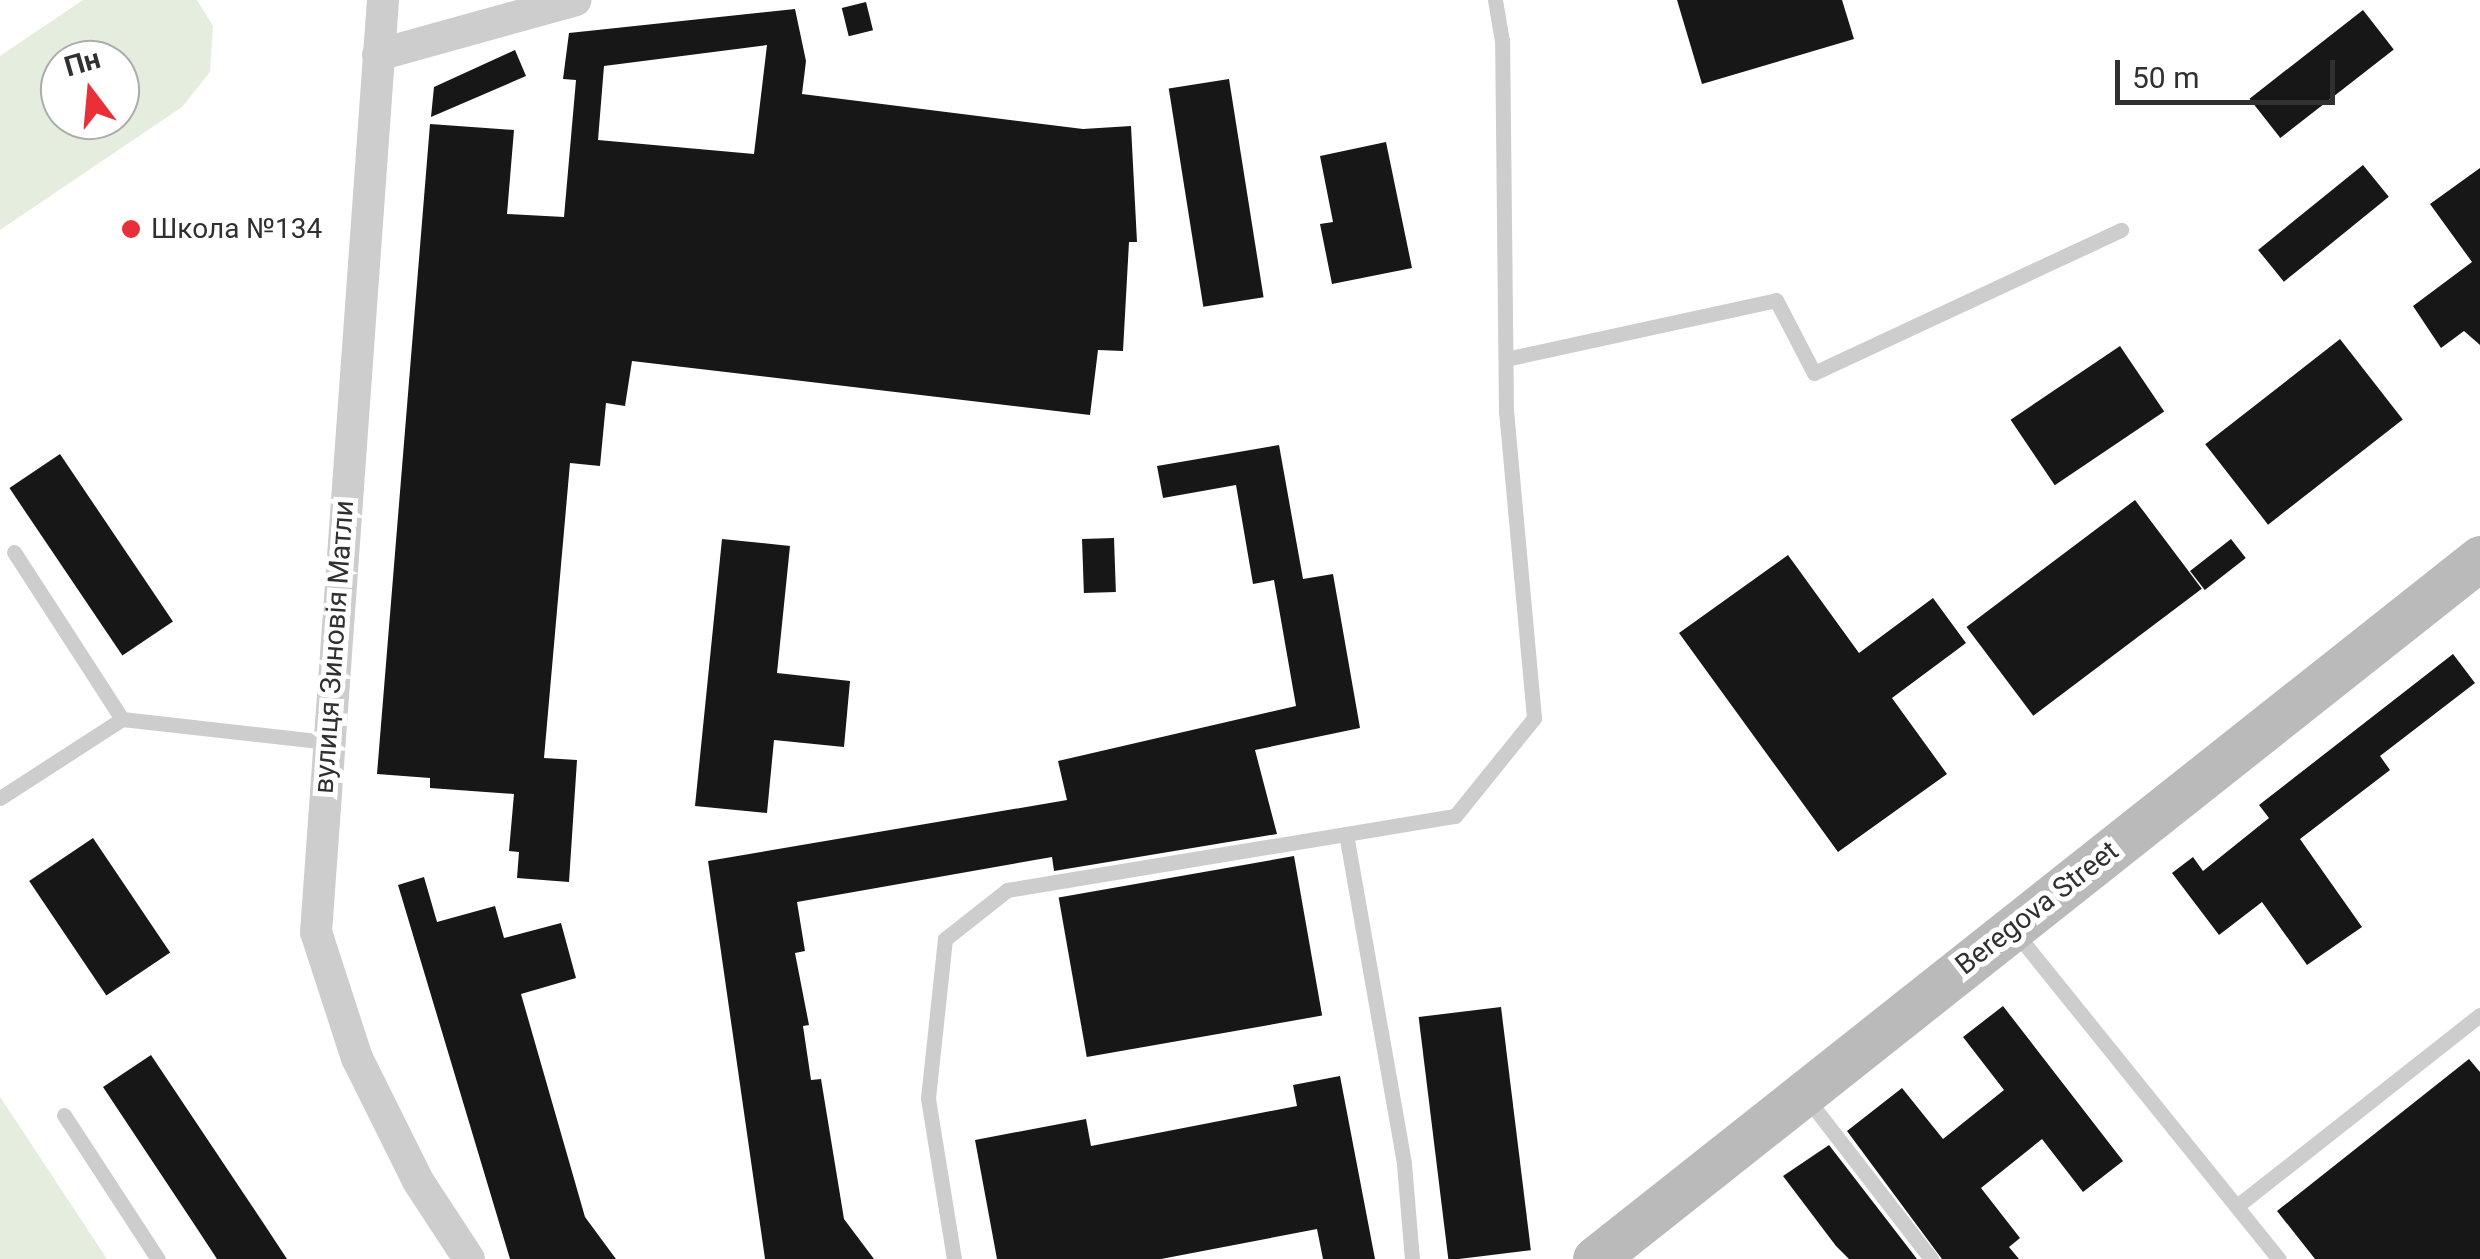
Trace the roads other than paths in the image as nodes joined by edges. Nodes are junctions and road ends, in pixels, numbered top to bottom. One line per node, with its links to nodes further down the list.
1 (383, 0): 4 (street, вулиця Зиновія Матли)
2 (576, 0): 4 (street)
3 (1495, 0): 6 (lane)
4 (378, 55): 10 (street, вулиця Зиновія Матли)
5 (2122, 230): 6 (lane)
6 (1506, 359): 12 (lane)
7 (14, 552): 9 (lane)
8 (2480, 558): 13 (street, Beregova Street)
9 (122, 719): 10 (lane); 11 (lane)
10 (326, 742): 19 (street, вулиця Зиновія Матли)
11 (0, 798)
12 (1346, 834): 20 (lane); 21 (lane)
13 (2012, 928): 15 (street, Beregova Street); 17 (lane)
14 (2480, 1014): 17 (lane)
15 (1804, 1094): 22 (street, Beregova Street); 23 (lane)
16 (64, 1115): 18 (lane)
17 (2237, 1206): 24 (lane)
18 (158, 1259)
19 (470, 1259)
20 (954, 1259)
21 (1412, 1259)
22 (1594, 1259)
23 (1932, 1259)
24 (2279, 1259)

